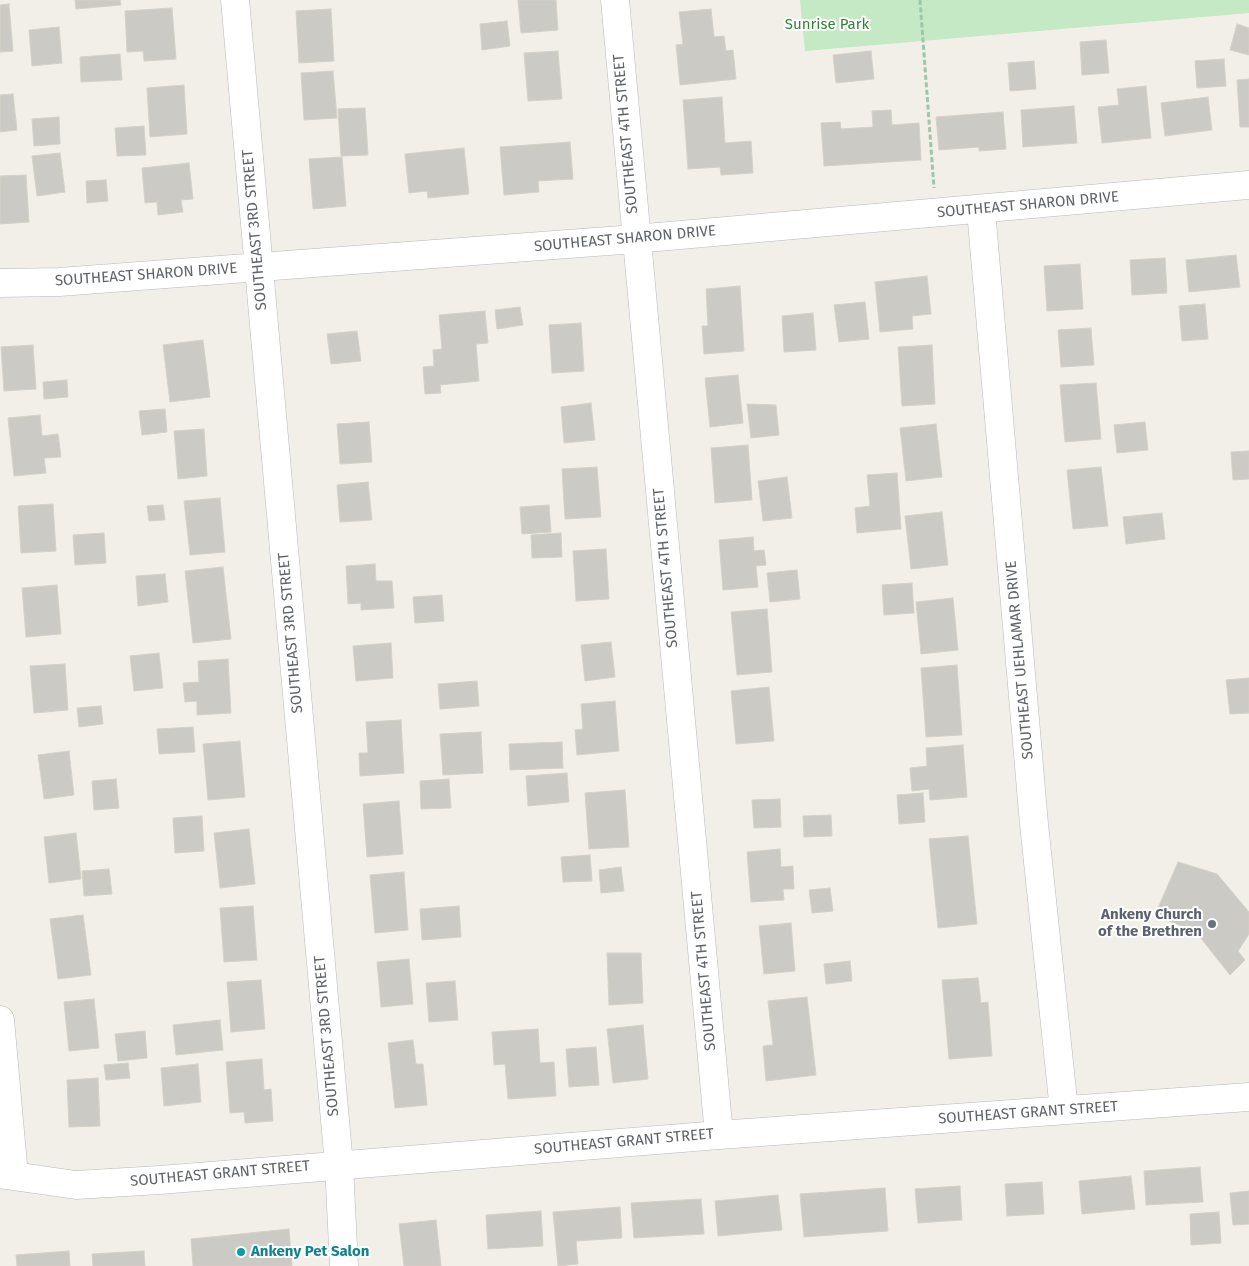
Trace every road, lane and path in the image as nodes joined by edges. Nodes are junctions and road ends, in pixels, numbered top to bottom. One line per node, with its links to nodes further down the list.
1 (235, 0): 8 (street, SOUTHEAST 3RD STREET)
2 (615, 0): 7 (street, SOUTHEAST 4TH STREET)
3 (920, 0): 6 (path)
4 (1249, 185): 5 (street, SOUTHEAST SHARON DRIVE)
5 (981, 210): 6 (street, SOUTHEAST SHARON DRIVE); 12 (street, SOUTHEAST UEHLAMAR DRIVE)
6 (936, 214): 7 (street, SOUTHEAST SHARON DRIVE)
7 (635, 239): 8 (street, SOUTHEAST SHARON DRIVE); 13 (street, SOUTHEAST 4TH STREET)
8 (258, 267): 9 (street, SOUTHEAST SHARON DRIVE); 14 (street, SOUTHEAST 3RD STREET)
9 (0, 283)
10 (0, 1020): 15 (street)
11 (1249, 1096): 12 (street, SOUTHEAST GRANT STREET)
12 (1064, 1110): 13 (street, SOUTHEAST GRANT STREET)
13 (719, 1135): 14 (street, SOUTHEAST GRANT STREET)
14 (339, 1165): 15 (street, SOUTHEAST GRANT STREET); 16 (street, SOUTHEAST 3RD STREET)
15 (7, 1175)
16 (344, 1266)

